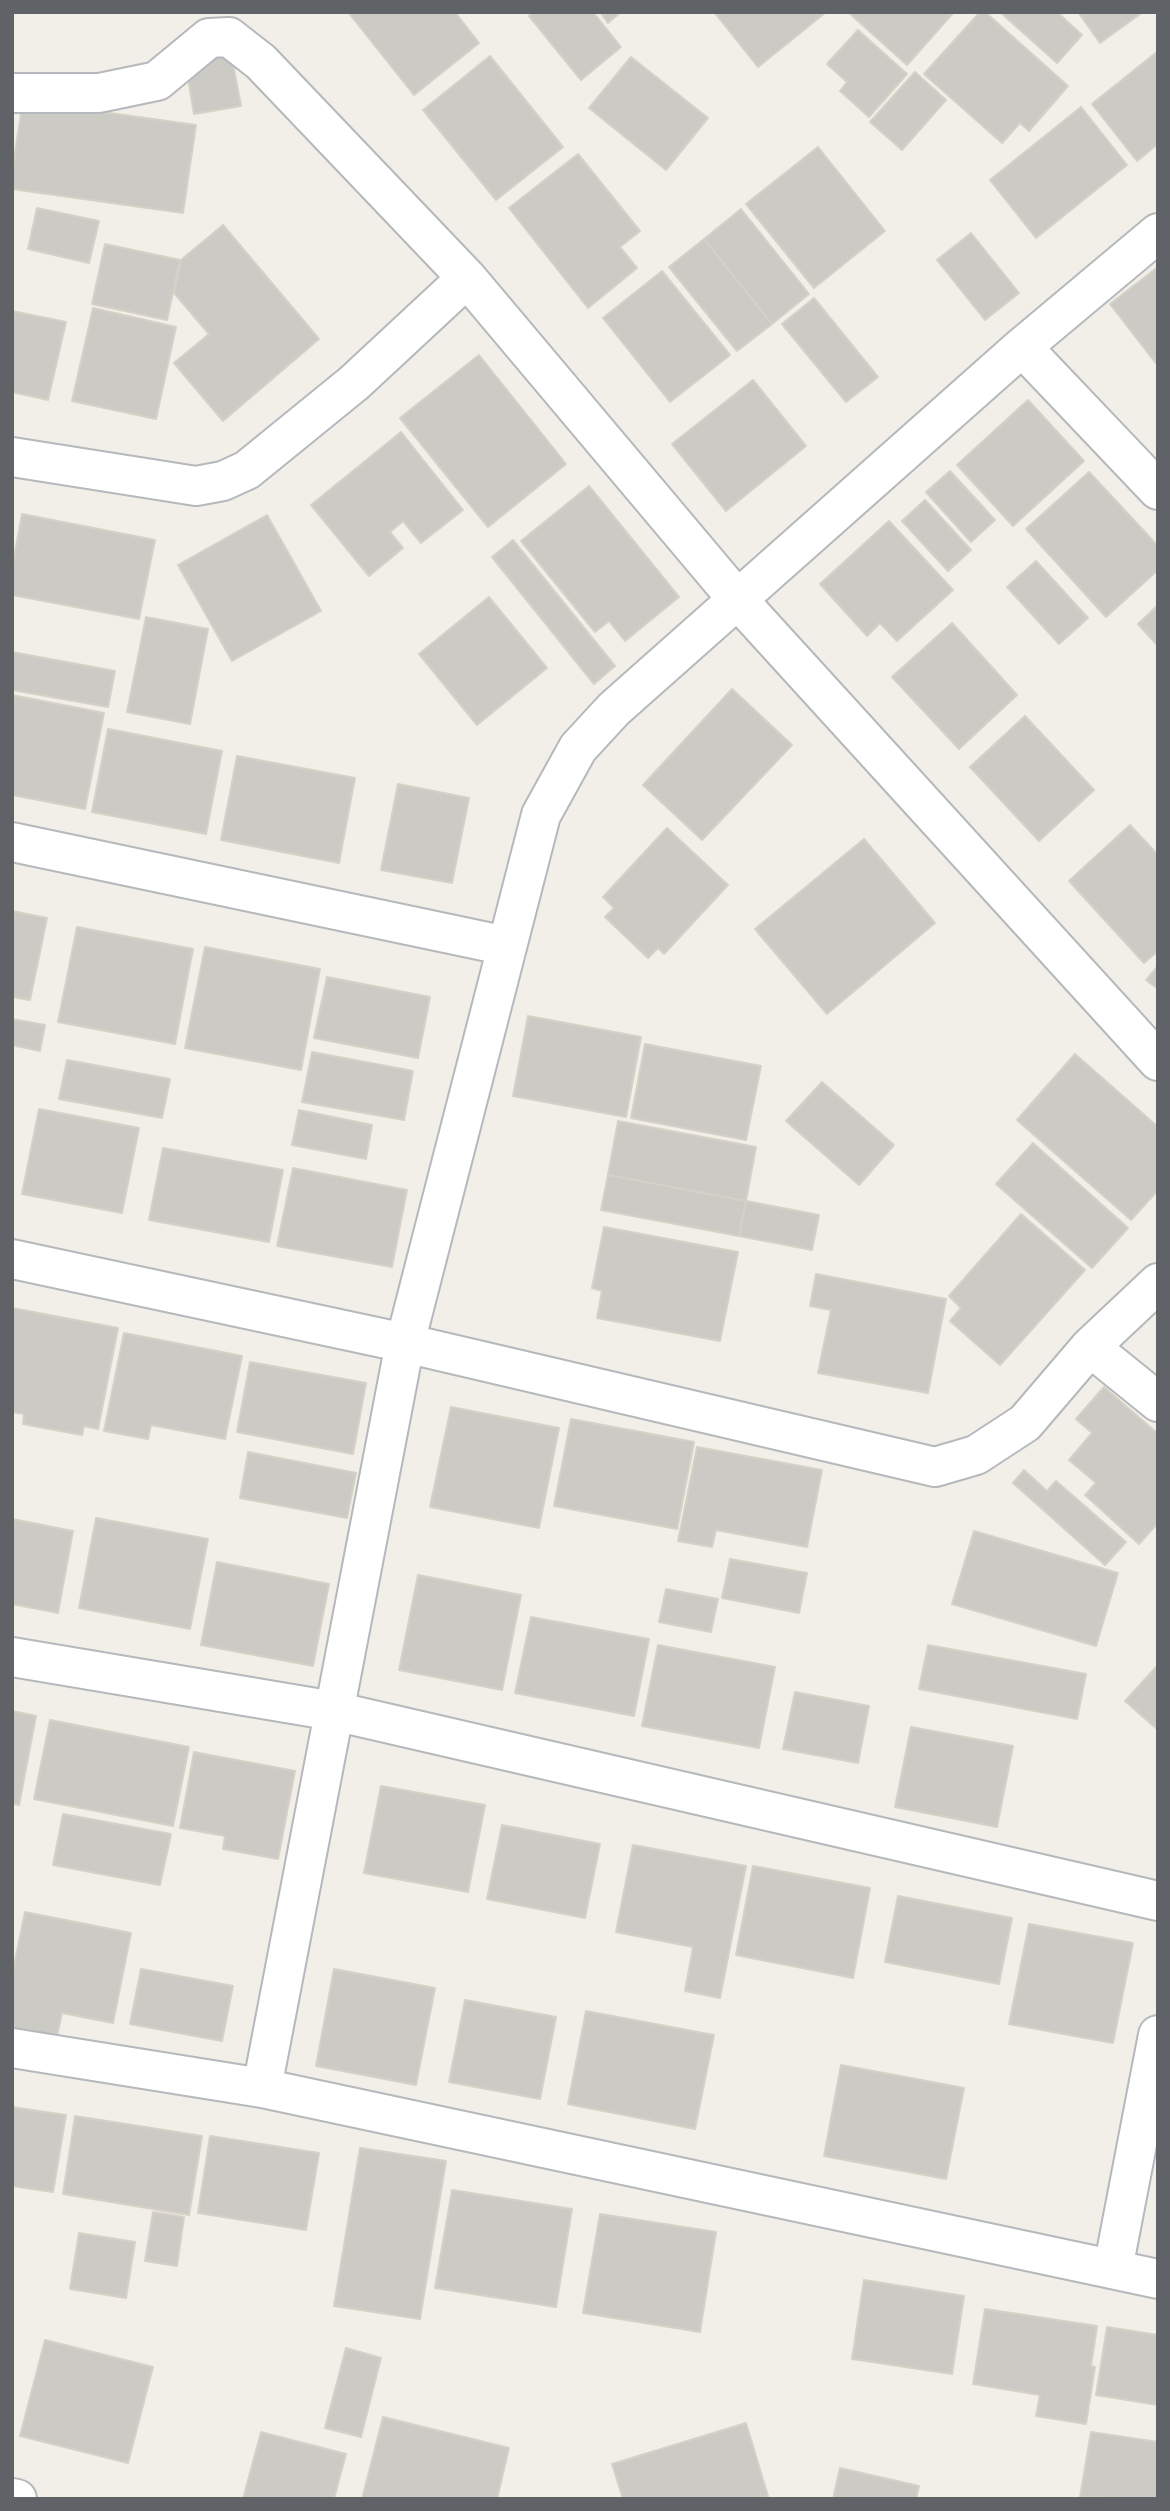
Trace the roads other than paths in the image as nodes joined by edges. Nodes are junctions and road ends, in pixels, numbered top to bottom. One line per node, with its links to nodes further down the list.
1 (12, 93): 3 (street)
2 (1158, 233): 4 (street)
3 (467, 278): 5 (street); 7 (street)
4 (1022, 347): 6 (street); 7 (street)
5 (12, 457)
6 (1158, 490)
7 (738, 600): 9 (street); 10 (street)
8 (12, 842): 9 (street)
9 (507, 946): 13 (street)
10 (1158, 1061)
11 (12, 1259): 13 (street)
12 (1158, 1283): 14 (street)
13 (405, 1343): 14 (street); 17 (street)
14 (1090, 1347): 15 (street)
15 (1158, 1402)
16 (12, 1657): 17 (street)
17 (334, 1711): 18 (street); 21 (street)
18 (1158, 1901)
19 (1158, 2035): 22 (street)
20 (12, 2048): 21 (street)
21 (262, 2088): 22 (street)
22 (1113, 2269): 23 (street)
23 (1158, 2279)

